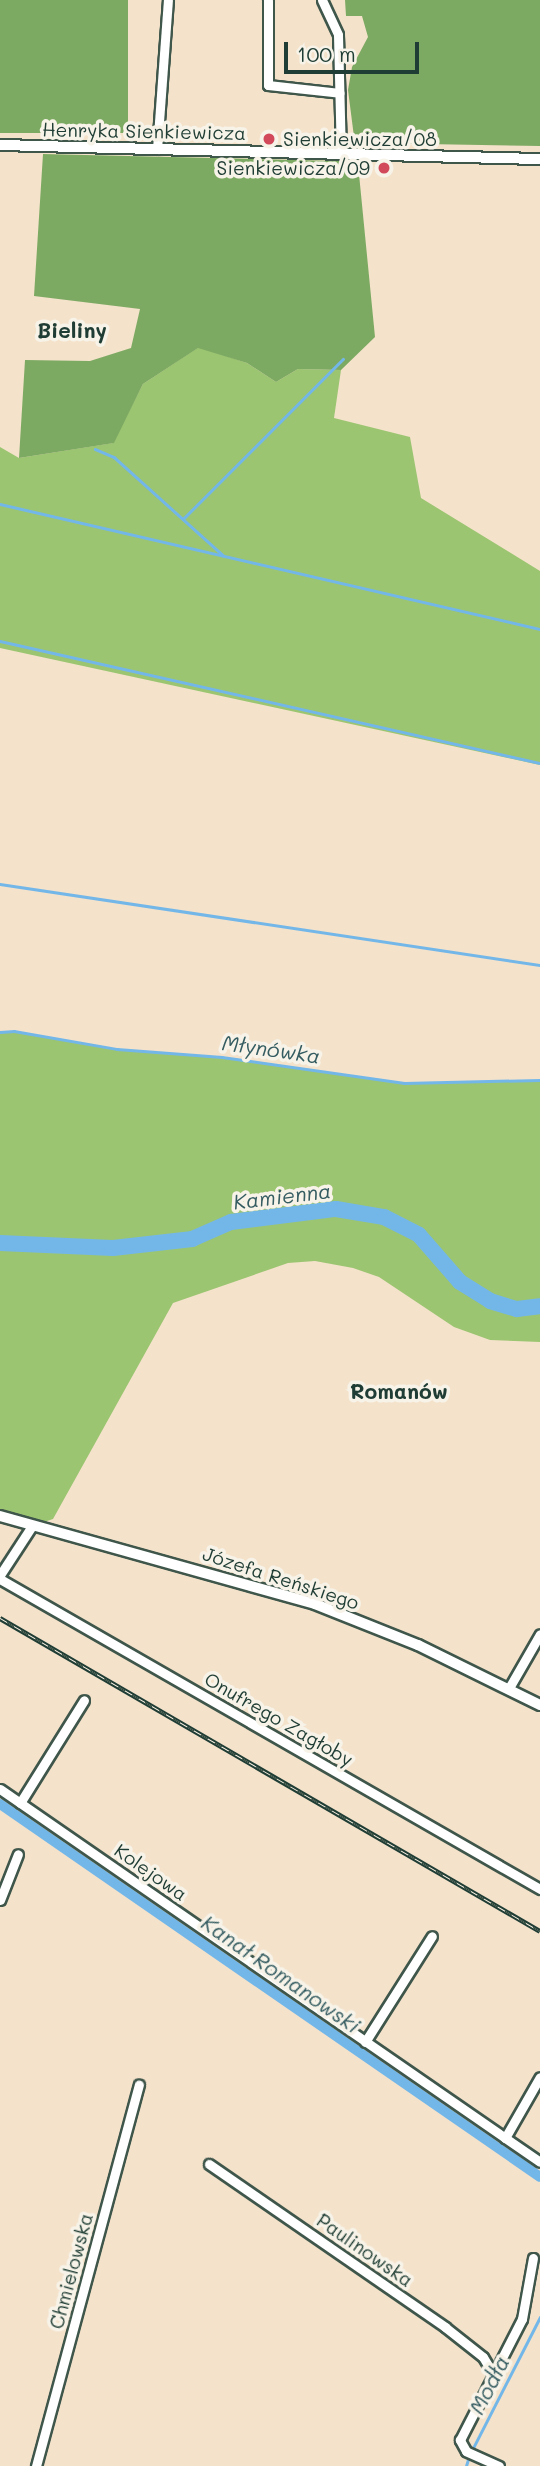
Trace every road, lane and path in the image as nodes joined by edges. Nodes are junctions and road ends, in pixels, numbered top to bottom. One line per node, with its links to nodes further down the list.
1 (168, 0): 6 (street)
2 (268, 0): 4 (street)
3 (322, 0): 4 (street)
4 (340, 93): 7 (street)
5 (0, 145): 6 (main road, Henryka Sienkiewicza)
6 (157, 149): 7 (main road, Henryka Sienkiewicza)
7 (341, 154): 8 (main road, Henryka Sienkiewicza)
8 (540, 159)
9 (0, 1517): 10 (main road, Józefa Reńskiego)
10 (32, 1526): 11 (street); 13 (main road, Józefa Reńskiego)
11 (0, 1577): 19 (street, Onufrego Zagłoby)
12 (540, 1634): 13 (street)
13 (509, 1688): 15 (main road, Józefa Reńskiego)
14 (84, 1700): 17 (street)
15 (540, 1705)
16 (0, 1789): 17 (street, Kolejowa)
17 (20, 1803): 22 (street, Kolejowa)
18 (18, 1854): 20 (street)
19 (540, 1889)
20 (0, 1900)
21 (432, 1937): 22 (street)
22 (365, 2042): 25 (street, Kolejowa)
23 (540, 2077): 25 (street)
24 (139, 2085): 30 (street, Chmielowska)
25 (505, 2138): 26 (street, Kolejowa)
26 (540, 2162)
27 (209, 2164): 29 (street, Paulinowska)
28 (533, 2258): 29 (street)
29 (492, 2372): 31 (street)
30 (36, 2466)
31 (499, 2466)

